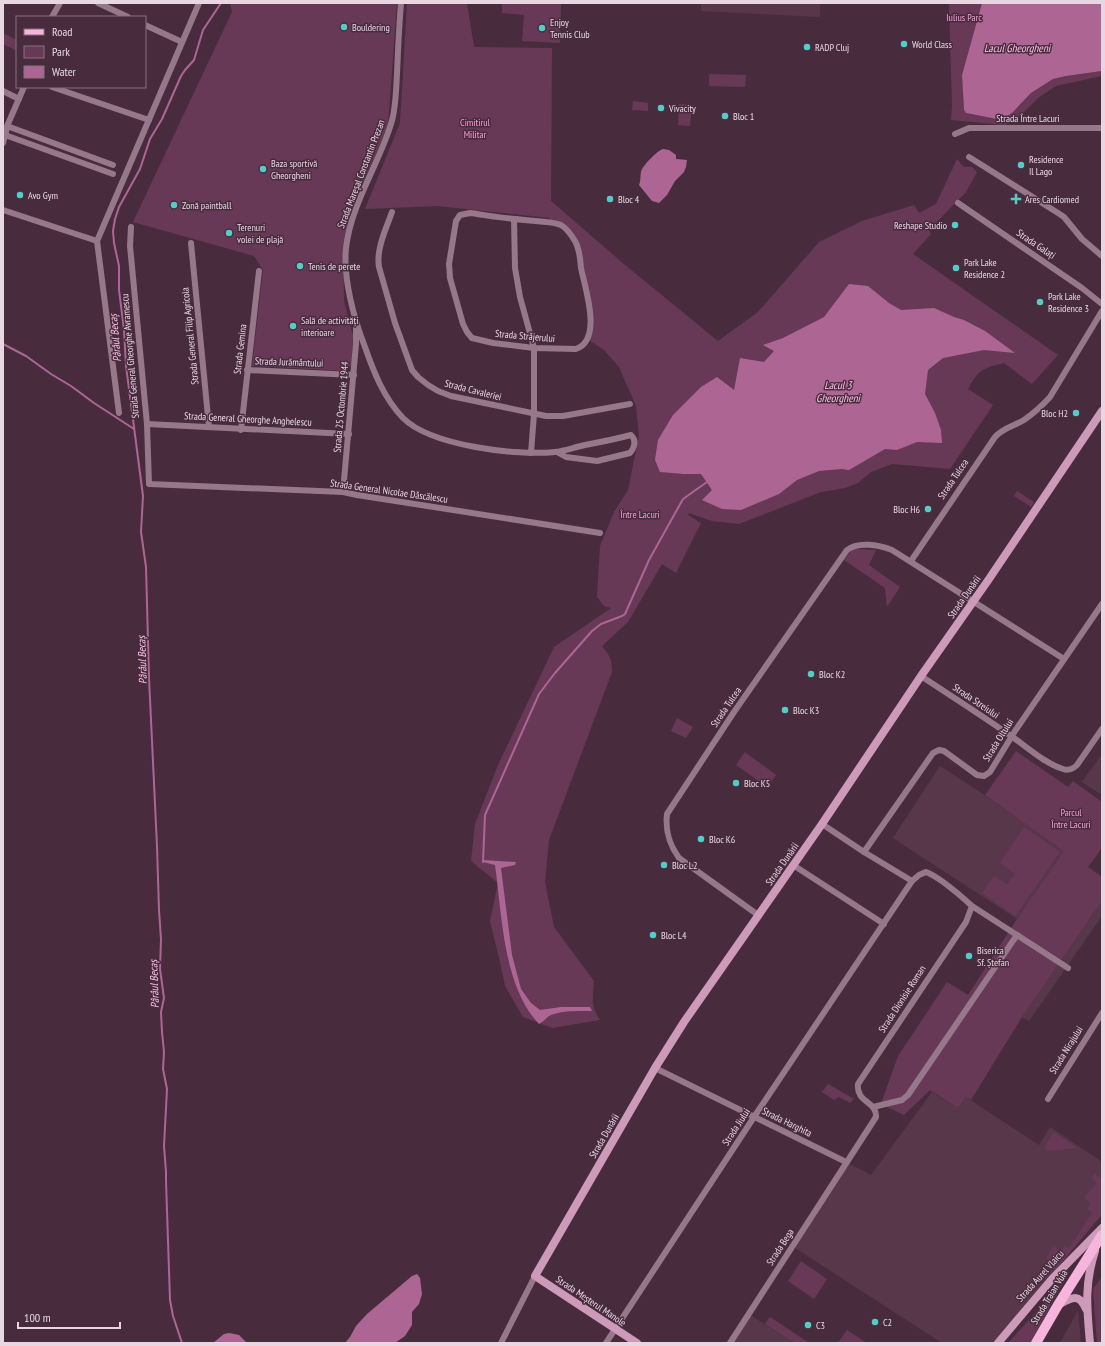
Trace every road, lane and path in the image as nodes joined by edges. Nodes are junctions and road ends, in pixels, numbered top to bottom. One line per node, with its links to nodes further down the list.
1 (60, 3): 5 (street)
2 (98, 3): 6 (street)
3 (199, 3): 8 (street)
4 (401, 3): 33 (street, Strada Mareșal Constantin Prezan)
5 (53, 16)
6 (126, 16)
7 (146, 25): 8 (street)
8 (182, 42): 13 (street)
9 (24, 88): 12 (street)
10 (55, 88): 13 (street)
11 (3, 91): 12 (street)
12 (19, 99): 14 (street)
13 (149, 120): 27 (street)
14 (8, 126): 17 (street); 20 (street)
15 (1102, 128): 16 (street, Strada Între Lacuri)
16 (955, 134)
17 (5, 136): 18 (street); 21 (street)
18 (3, 143)
19 (969, 157): 29 (street)
20 (113, 165)
21 (113, 174)
22 (958, 203): 31 (street, Strada Galați)
23 (3, 210): 27 (street)
24 (392, 212): 40 (street, Strada Cavaleriei)
25 (514, 219): 34 (street); 34 (street, Strada Străjerului); 34 (street, Strada Străjerului)
26 (131, 227): 41 (street, Strada General Gheorghe Avramescu)
27 (97, 241): 39 (street)
28 (191, 243): 42 (street, Strada General Filip Agricola)
29 (1102, 256)
30 (259, 271): 35 (street, Strada Gemina)
31 (1102, 304)
32 (1102, 311): 50 (street, Strada Tulcea)
33 (356, 324): 36 (street, Strada 25 Octombrie 1944); 46 (street, Strada Mareșal Constantin Prezan)
34 (534, 348): 40 (street)
35 (247, 370): 36 (street, Strada Jurământului); 43 (street, Strada Gemina)
36 (354, 375): 44 (street, Strada 25 Octombrie 1944)
37 (630, 404): 40 (street, Strada Cavaleriei)
38 (1102, 411): 51 (street, Strada Dunării)
39 (119, 413)
40 (534, 414): 46 (street)
41 (147, 424): 42 (street, Strada General Gheorghe Anghelescu); 47 (street, Strada General Gheorghe Avramescu)
42 (208, 427): 43 (street, Strada General Gheorghe Anghelescu)
43 (241, 430): 44 (street, Strada General Gheorghe Anghelescu)
44 (349, 434): 48 (street, Strada 25 Octombrie 1944)
45 (557, 452): 45 (street, Strada Mareșal Constantin Prezan); 46 (street, Strada Mareșal Constantin Prezan)
46 (530, 453)
47 (149, 484): 48 (street, Strada General Nicolae Dăscălescu)
48 (343, 492): 49 (street, Strada General Nicolae Dăscălescu)
49 (600, 533)
50 (911, 561): 51 (street, Strada Tulcea); 62 (street, Strada Tulcea)
51 (974, 601): 53 (street, Strada Tulcea); 54 (street, Strada Dunării)
52 (1102, 604): 53 (street, Strada Oltului)
53 (1064, 658): 56 (street, Strada Oltului)
54 (921, 676): 56 (street, Strada Streiului); 57 (street, Strada Dunării)
55 (1102, 729): 56 (street, Strada Streiului)
56 (1012, 736): 58 (street, Strada Oltului)
57 (822, 824): 58 (street); 59 (street, Strada Dunării)
58 (864, 852): 60 (street)
59 (793, 865): 62 (street, Strada Dunării); 63 (street)
60 (912, 881): 61 (street); 63 (street, Strada Jiului)
61 (972, 906): 64 (street); 69 (street, Strada Dionisie Roman)
62 (758, 915): 67 (street, Strada Dunării)
63 (884, 924): 70 (street, Strada Jiului)
64 (1017, 935): 65 (street); 69 (street)
65 (1068, 968)
66 (1102, 1013): 68 (street, Strada Nirajului)
67 (655, 1068): 70 (street, Strada Harghita); 74 (street, Strada Dunării)
68 (1048, 1098)
69 (873, 1107): 71 (street)
70 (754, 1117): 71 (street, Strada Harghita); 77 (street, Strada Jiului)
71 (846, 1162): 81 (street, Strada Bega)
72 (1102, 1228): 82 (street, Strada Aurel Vlaicu)
73 (1099, 1240): 75 (main road, Strada Traian Vuia); 76 (street)
74 (535, 1276): 77 (street, Strada Meșterul Manole); 78 (street, Strada Dunării)
75 (1058, 1305): 76 (street); 83 (main road, Strada Traian Vuia)
76 (1087, 1312): 84 (street)
77 (615, 1329): 79 (street, Strada Jiului); 80 (street, Strada Meșterul Manole)
78 (501, 1343)
79 (606, 1343)
80 (636, 1343)
81 (730, 1343)
82 (998, 1343)
83 (1036, 1343)
84 (1090, 1343)

